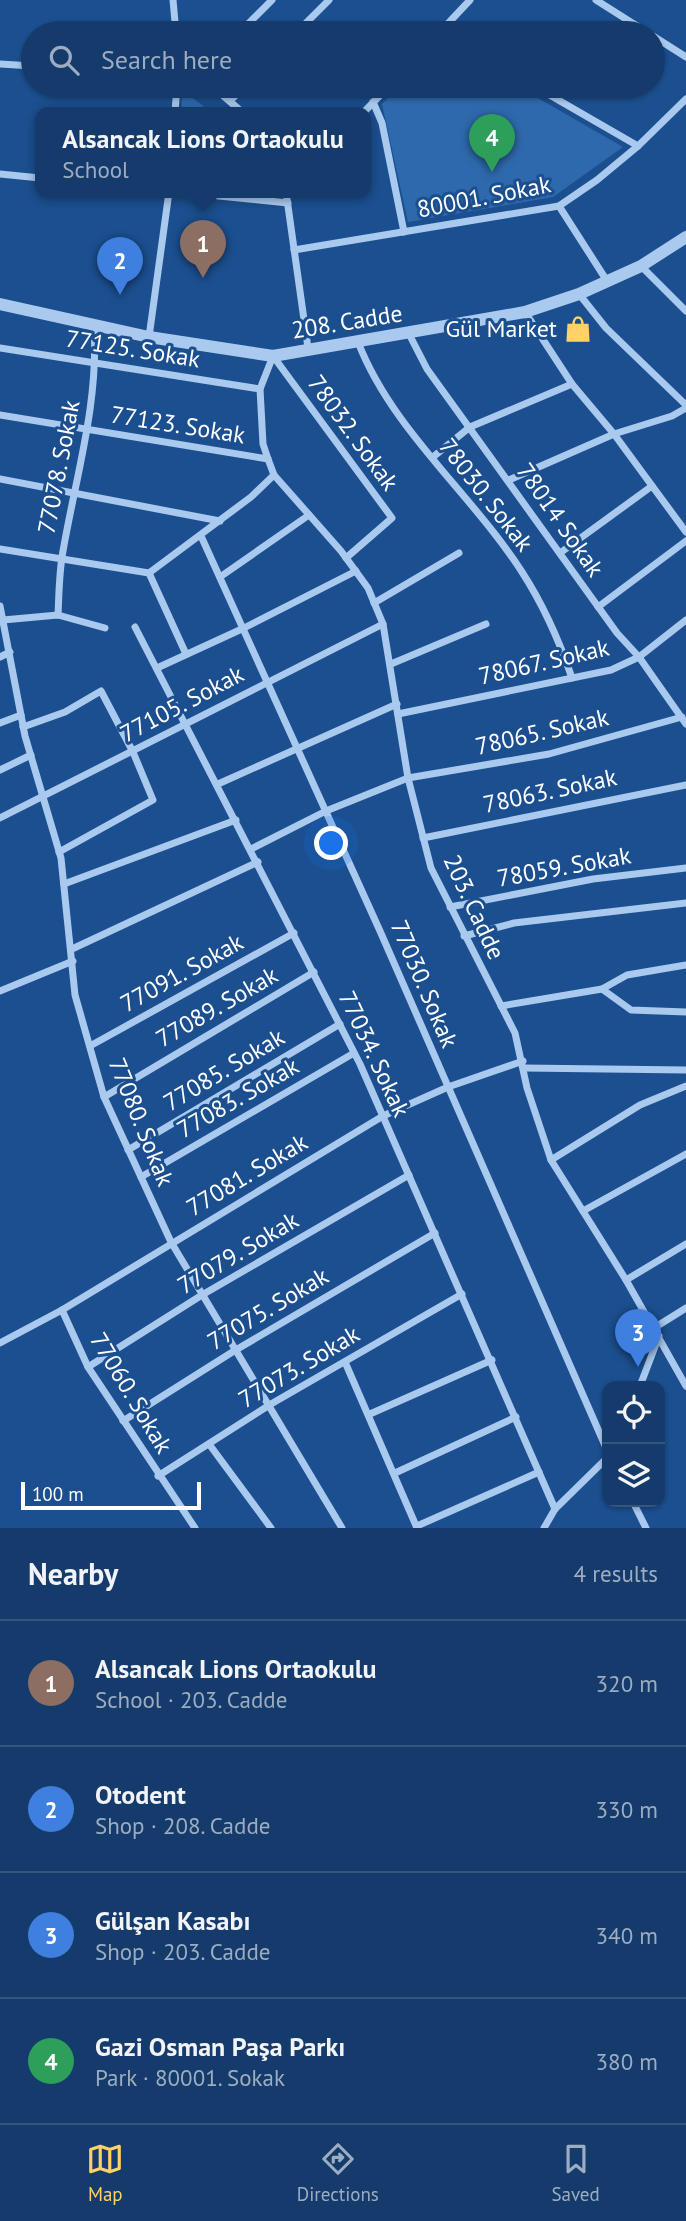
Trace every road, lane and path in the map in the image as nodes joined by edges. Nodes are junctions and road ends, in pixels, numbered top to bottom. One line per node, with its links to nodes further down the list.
1 (174, 0): 6 (street)
2 (272, 0): 7 (street)
3 (329, 0): 8 (street)
4 (470, 0): 9 (street)
5 (597, 0): 10 (street)
6 (175, 21)
7 (251, 21)
8 (308, 21)
9 (452, 21)
10 (629, 21)
11 (665, 44): 12 (street)
12 (686, 57)
13 (0, 64): 14 (street)
14 (21, 65)
15 (226, 98): 20 (street)
16 (233, 98): 20 (street)
17 (377, 98): 21 (street)
18 (555, 98): 24 (street)
19 (686, 99): 24 (street, 80001. Sokak)
20 (230, 101): 22 (street)
21 (373, 102): 23 (street); 32 (street)
22 (237, 107)
23 (368, 107)
24 (638, 146): 31 (street, 80001. Sokak)
25 (0, 174): 26 (street)
26 (35, 178)
27 (168, 198): 43 (street)
28 (238, 198): 30 (street)
29 (287, 198): 30 (street)
30 (288, 203): 34 (street)
31 (559, 206): 32 (street, 80001. Sokak); 36 (street)
32 (404, 232): 34 (street, 80001. Sokak)
33 (686, 237): 35 (street, 208. Cadde)
34 (295, 250): 46 (street)
35 (641, 266): 36 (street, 208. Cadde); 39 (street)
36 (607, 281): 37 (street, 208. Cadde)
37 (579, 294): 40 (street, 208. Cadde); 51 (street)
38 (0, 304): 41 (street, 208. Cadde)
39 (686, 311)
40 (525, 313): 42 (street, 208. Cadde); 49 (street)
41 (94, 326): 43 (street, 208. Cadde); 48 (street, 77078. Sokak)
42 (409, 334): 44 (street, 208. Cadde); 53 (street, 78014 Sokak)
43 (149, 337): 47 (street, 208. Cadde)
44 (358, 342): 46 (street, 208. Cadde); 56 (street, 78030. Sokak)
45 (0, 348): 48 (street, 77125. Sokak)
46 (308, 348): 47 (street, 208. Cadde)
47 (273, 356): 50 (street, 203. Cadde); 71 (street, 78032. Sokak)
48 (97, 363): 50 (street, 77125. Sokak); 54 (street, 77078. Sokak)
49 (572, 384): 53 (street); 55 (street)
50 (260, 389): 57 (street, 203. Cadde)
51 (686, 406): 55 (street)
52 (0, 415): 54 (street, 77123. Sokak)
53 (470, 427): 56 (street); 60 (street, 78014 Sokak)
54 (87, 430): 57 (street, 77123. Sokak); 62 (street, 77078. Sokak)
55 (614, 434): 60 (street); 61 (street)
56 (433, 457): 93 (street, 78030. Sokak)
57 (268, 460): 58 (street, 203. Cadde)
58 (274, 475): 63 (street, 203. Cadde); 64 (street)
59 (0, 480): 62 (street)
60 (509, 480): 70 (street, 78014 Sokak)
61 (652, 486): 65 (street); 70 (street)
62 (75, 491): 64 (street); 72 (street, 77078. Sokak)
63 (309, 515): 71 (street, 203. Cadde); 75 (street)
64 (220, 521): 66 (street)
65 (686, 532)
66 (201, 536): 74 (street); 75 (street, 77030. Sokak)
67 (686, 541): 78 (street)
68 (0, 549): 72 (street)
69 (459, 553): 76 (street)
70 (560, 553): 78 (street, 78014 Sokak)
71 (346, 558): 73 (street, 203. Cadde)
72 (62, 561): 74 (street); 79 (street, 77078. Sokak)
73 (356, 571): 76 (street, 203. Cadde); 86 (street)
74 (149, 573): 88 (street)
75 (220, 577): 86 (street, 77030. Sokak)
76 (374, 603): 82 (street, 203. Cadde)
77 (0, 606): 81 (street, 77080. Sokak)
78 (598, 607): 90 (street, 78014 Sokak)
79 (58, 615): 81 (street); 84 (street)
80 (686, 620): 90 (street, 78067. Sokak)
81 (3, 621): 87 (street, 77080. Sokak)
82 (383, 624): 91 (street, 203. Cadde); 94 (street, 77105. Sokak)
83 (486, 624): 91 (street)
84 (105, 628)
85 (135, 628): 92 (street, 77034. Sokak)
86 (244, 628): 88 (street); 94 (street, 77030. Sokak)
87 (10, 652): 89 (street); 97 (street, 77080. Sokak)
88 (186, 654): 92 (street)
89 (0, 657)
90 (639, 657): 93 (street, 78067. Sokak); 98 (street, 78014 Sokak)
91 (391, 664): 95 (street, 203. Cadde)
92 (157, 668): 100 (street, 77034. Sokak)
93 (572, 678): 96 (street, 78067. Sokak)
94 (268, 681): 100 (street, 77105. Sokak); 102 (street, 77030. Sokak)
95 (397, 704): 96 (street, 203. Cadde); 102 (street)
96 (398, 713): 106 (street, 203. Cadde)
97 (21, 715): 99 (street); 101 (street, 77080. Sokak)
98 (684, 720): 106 (street, 78065. Sokak)
99 (0, 723)
100 (188, 725): 103 (street, 77105. Sokak); 107 (street, 77034. Sokak)
101 (23, 727): 103 (street); 104 (street, 77080. Sokak)
102 (299, 750): 107 (street); 110 (street, 77030. Sokak)
103 (133, 751): 109 (street, 77105. Sokak); 115 (street)
104 (31, 755): 105 (street); 109 (street, 77080. Sokak)
105 (0, 770)
106 (408, 778): 110 (street, 78065. Sokak); 113 (street, 203. Cadde)
107 (218, 784): 112 (street, 77034. Sokak)
108 (686, 785): 113 (street, 78063. Sokak)
109 (44, 799): 111 (street, 77105. Sokak); 115 (street, 77080. Sokak)
110 (326, 811): 114 (street, 78065. Sokak); 137 (street, 77030. Sokak)
111 (0, 818)
112 (236, 820): 114 (street, 77034. Sokak); 118 (street)
113 (423, 838): 120 (street, 203. Cadde)
114 (251, 849): 116 (street, 77034. Sokak)
115 (59, 852): 118 (street, 77080. Sokak)
116 (258, 862): 121 (street, 77034. Sokak); 123 (street)
117 (686, 868): 120 (street, 78059. Sokak)
118 (64, 884): 123 (street, 77080. Sokak)
119 (686, 903): 122 (street)
120 (450, 907): 122 (street, 203. Cadde)
121 (294, 933): 126 (street, 77034. Sokak); 132 (street, 77091. Sokak)
122 (464, 936): 129 (street, 203. Cadde)
123 (72, 949): 124 (street, 77080. Sokak)
124 (73, 961): 128 (street); 132 (street, 77080. Sokak)
125 (686, 965): 127 (street)
126 (314, 972): 131 (street, 77034. Sokak); 138 (street, 77089. Sokak)
127 (602, 989): 129 (street); 130 (street)
128 (0, 992)
129 (501, 1006): 134 (street, 203. Cadde)
130 (686, 1012)
131 (340, 1024): 133 (street, 77034. Sokak); 140 (street, 77085. Sokak)
132 (90, 1046): 138 (street, 77080. Sokak)
133 (354, 1052): 139 (street, 77034. Sokak); 144 (street, 77083. Sokak)
134 (524, 1064): 135 (street, 77081. Sokak); 137 (street, 77081. Sokak); 142 (street, 203. Cadde)
135 (686, 1070)
136 (686, 1086): 142 (street)
137 (447, 1087): 139 (street, 77081. Sokak); 168 (street, 77030. Sokak)
138 (104, 1097): 140 (street, 77080. Sokak)
139 (383, 1116): 143 (street, 77034. Sokak); 147 (street, 77081. Sokak)
140 (128, 1150): 144 (street, 77080. Sokak)
141 (686, 1154): 145 (street)
142 (551, 1160): 145 (street, 203. Cadde)
143 (409, 1175): 146 (street, 77034. Sokak); 151 (street, 77079. Sokak)
144 (141, 1177): 147 (street, 77080. Sokak)
145 (583, 1211): 149 (street, 203. Cadde)
146 (435, 1233): 150 (street, 77034. Sokak); 157 (street, 77075. Sokak)
147 (171, 1242): 151 (street, 77080. Sokak); 153 (street, 77081. Sokak)
148 (686, 1244): 149 (street)
149 (626, 1280): 154 (street, 203. Cadde)
150 (462, 1294): 158 (street, 77034. Sokak); 159 (street, 77073. Sokak)
151 (202, 1295): 157 (street, 77080. Sokak); 160 (street, 77079. Sokak)
152 (686, 1308): 154 (street)
153 (62, 1310): 156 (street, 77081. Sokak); 160 (street, 77060. Sokak)
154 (654, 1328): 155 (street, 203. Cadde)
155 (659, 1336): 161 (street); 162 (street, 203. Cadde)
156 (0, 1343)
157 (234, 1350): 163 (street, 77080. Sokak); 166 (street, 77075. Sokak)
158 (492, 1360): 164 (street); 165 (street, 77034. Sokak)
159 (345, 1362): 163 (street, 77073. Sokak); 164 (street)
160 (88, 1367): 166 (street, 77060. Sokak)
161 (642, 1381)
162 (686, 1386)
163 (271, 1404): 167 (street, 77073. Sokak); 179 (street, 77080. Sokak)
164 (370, 1414): 171 (street)
165 (516, 1417): 170 (street, 77034. Sokak); 171 (street)
166 (123, 1421): 172 (street, 77060. Sokak)
167 (209, 1444): 172 (street, 77073. Sokak); 178 (street)
168 (604, 1444)
169 (602, 1463): 174 (street)
170 (539, 1472): 174 (street, 77034. Sokak); 175 (street)
171 (395, 1473): 175 (street)
172 (158, 1476): 177 (street, 77060. Sokak)
173 (636, 1507): 176 (street)
174 (555, 1509): 180 (street)
175 (417, 1527)
176 (646, 1527)
177 (195, 1528)
178 (271, 1528)
179 (342, 1528)
180 (544, 1528)

